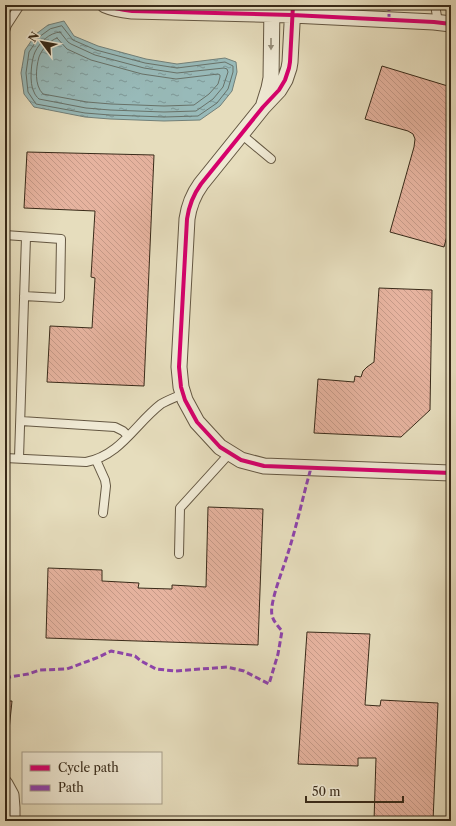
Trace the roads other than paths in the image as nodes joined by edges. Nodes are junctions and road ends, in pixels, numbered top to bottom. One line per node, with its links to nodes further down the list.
1 (20, 5): 7 (lane)
2 (104, 5): 4 (street)
3 (435, 5): 6 (lane)
4 (272, 10): 5 (street); 8 (street, one-way to 8)
5 (293, 10): 6 (street); 8 (street)
6 (444, 23)
7 (5, 31)
8 (264, 107): 9 (street)
9 (241, 134): 10 (lane); 14 (street)
10 (271, 159)
11 (5, 235): 12 (lane)
12 (26, 236): 13 (lane); 13 (lane)
13 (24, 296): 15 (lane)
14 (183, 394): 16 (lane); 17 (street)
15 (21, 421): 16 (lane); 19 (lane)
16 (128, 436): 20 (lane)
17 (230, 453): 21 (street); 23 (lane)
18 (5, 458): 19 (lane)
19 (20, 458): 20 (lane)
20 (96, 460): 22 (lane)
21 (451, 473)
22 (103, 513)
23 (179, 554)
24 (5, 784): 25 (street)
25 (12, 821)

